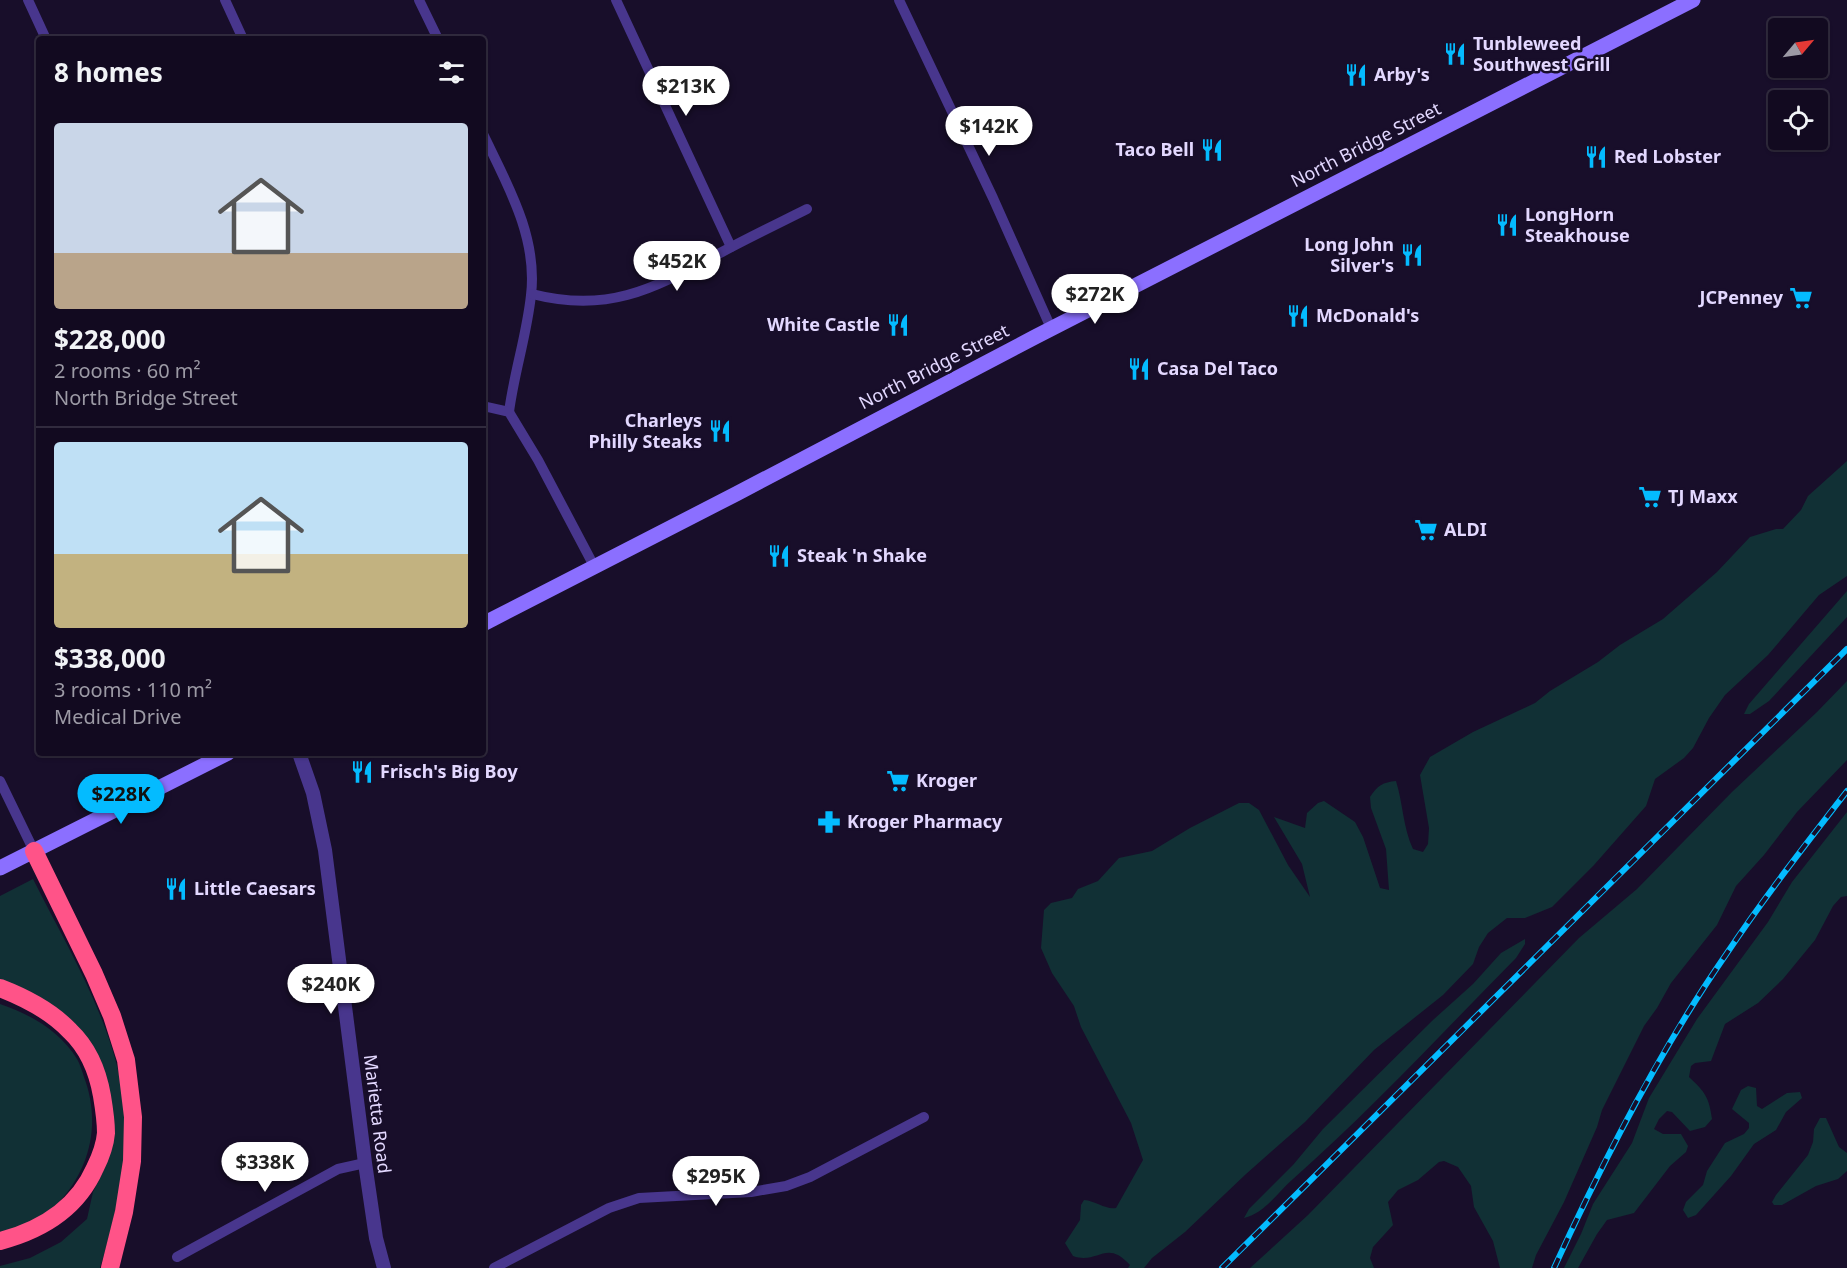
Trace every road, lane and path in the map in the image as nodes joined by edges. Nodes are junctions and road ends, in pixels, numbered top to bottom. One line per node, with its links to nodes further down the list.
1 (28, 0): 7 (street)
2 (225, 0): 8 (street)
3 (419, 0): 9 (street)
4 (616, 0): 12 (street)
5 (899, 0): 14 (street)
6 (1693, 0): 14 (main road, North Bridge Street)
7 (45, 36)
8 (242, 36)
9 (437, 36)
10 (486, 141): 13 (street)
11 (807, 208): 12 (street)
12 (731, 247): 13 (street)
13 (531, 294): 16 (street)
14 (1052, 328): 17 (main road, North Bridge Street)
15 (486, 407): 16 (street)
16 (508, 412): 17 (street)
17 (594, 566): 18 (main road, North Bridge Street)
18 (486, 622)
19 (222, 756): 22 (main road)
20 (300, 756): 26 (street, Marietta Road)
21 (0, 781): 22 (street)
22 (34, 851): 23 (main road); 29 (highway)
23 (0, 868)
24 (0, 988): 27 (highway)
25 (924, 1117): 31 (street)
26 (365, 1163): 28 (street); 30 (street, Marietta Road)
27 (0, 1241)
28 (177, 1257)
29 (110, 1268)
30 (384, 1268)
31 (494, 1268)

